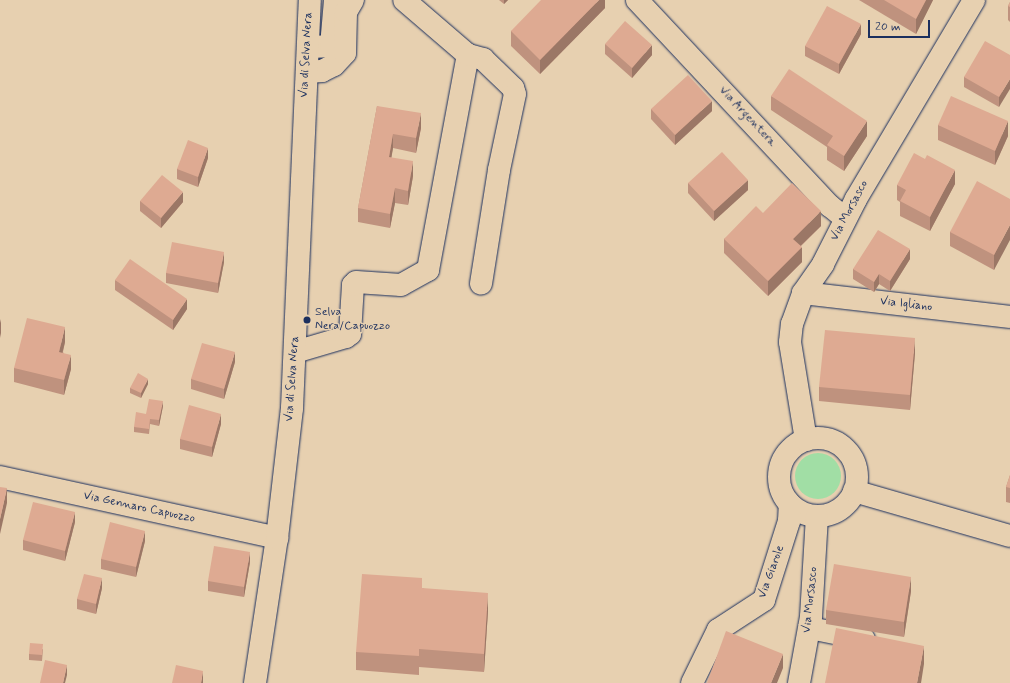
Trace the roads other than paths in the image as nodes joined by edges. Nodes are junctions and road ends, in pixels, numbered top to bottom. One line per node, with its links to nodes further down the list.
1 (310, 0): 7 (street, Via di Selva Nera)
2 (335, 0): 7 (street)
3 (353, 0): 9 (street)
4 (404, 0): 8 (street)
5 (974, 0): 10 (street, Via Morsasco)
6 (650, 4): 10 (street, Via Argentera)
7 (308, 47): 9 (street, Via di Selva Nera)
8 (468, 55): 11 (street); 14 (street)
9 (307, 72): 14 (street, Via di Selva Nera)
10 (845, 218): 12 (street, Via Morsasco)
11 (481, 284)
12 (803, 293): 13 (street, Via Igliano); 15 (street, Via Morsasco)
13 (1010, 317)
14 (295, 352): 21 (street, Via di Selva Nera)
15 (806, 440): 17 (street); 18 (street)
16 (0, 477): 21 (street, Via Gennaro Capuozzo)
17 (854, 492): 19 (street); 20 (street)
18 (790, 504): 19 (street); 25 (street, Via Giarole)
19 (817, 516): 22 (street, Via Morsasco)
20 (1010, 536)
21 (277, 538): 24 (street, Via di Selva Nera)
22 (810, 628): 23 (street); 26 (street, Via Morsasco)
23 (887, 643)
24 (255, 683)
25 (692, 683)
26 (799, 683)

